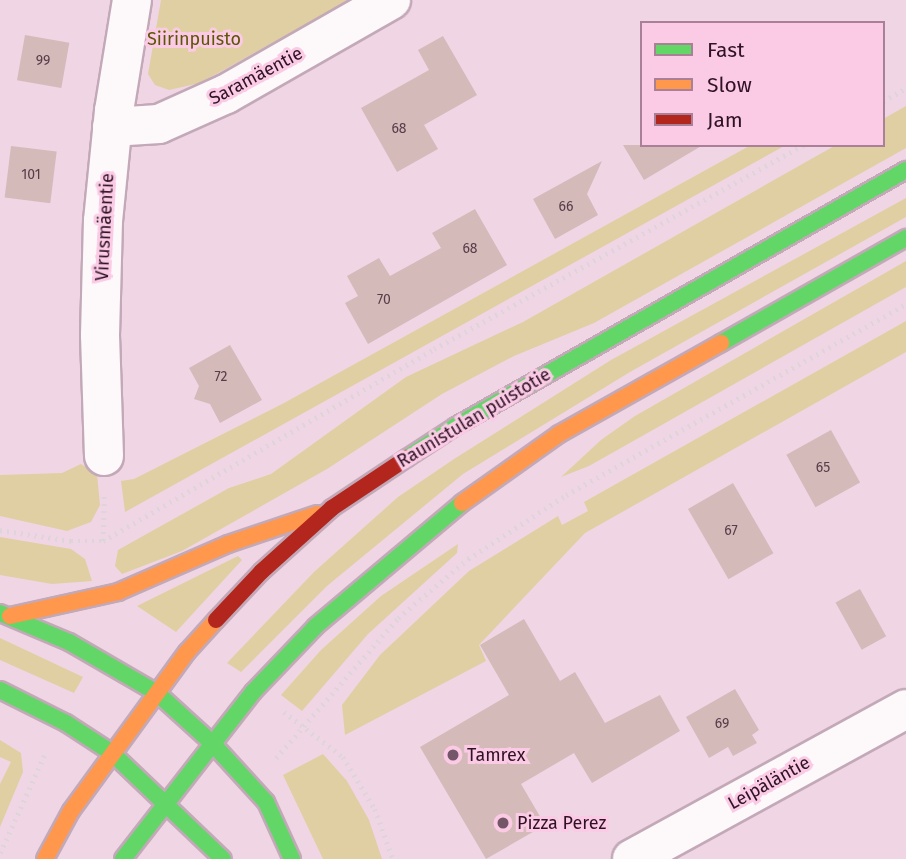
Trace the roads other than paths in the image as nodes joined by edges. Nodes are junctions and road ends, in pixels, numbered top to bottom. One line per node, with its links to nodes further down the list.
1 (132, 0): 3 (street, Virusmäentie)
2 (391, 0): 3 (street, Saramäentie)
3 (112, 127): 6 (street, Virusmäentie)
4 (906, 170): 7 (main road, Raunistulan puistotie)
5 (906, 238): 12 (main road)
6 (104, 456)
7 (332, 508): 8 (main road); 10 (main road, Raunistulan puistotie)
8 (5, 614): 10 (main road)
9 (0, 691): 13 (main road)
10 (157, 693): 12 (main road); 13 (main road, Raunistulan puistotie)
11 (906, 709): 19 (street, Leipäläntie)
12 (213, 744): 14 (main road); 18 (main road)
13 (112, 753): 14 (main road); 15 (main road, Raunistulan puistotie)
14 (167, 802): 16 (main road); 17 (main road)
15 (45, 859)
16 (122, 859)
17 (223, 859)
18 (292, 859)
19 (632, 859)

